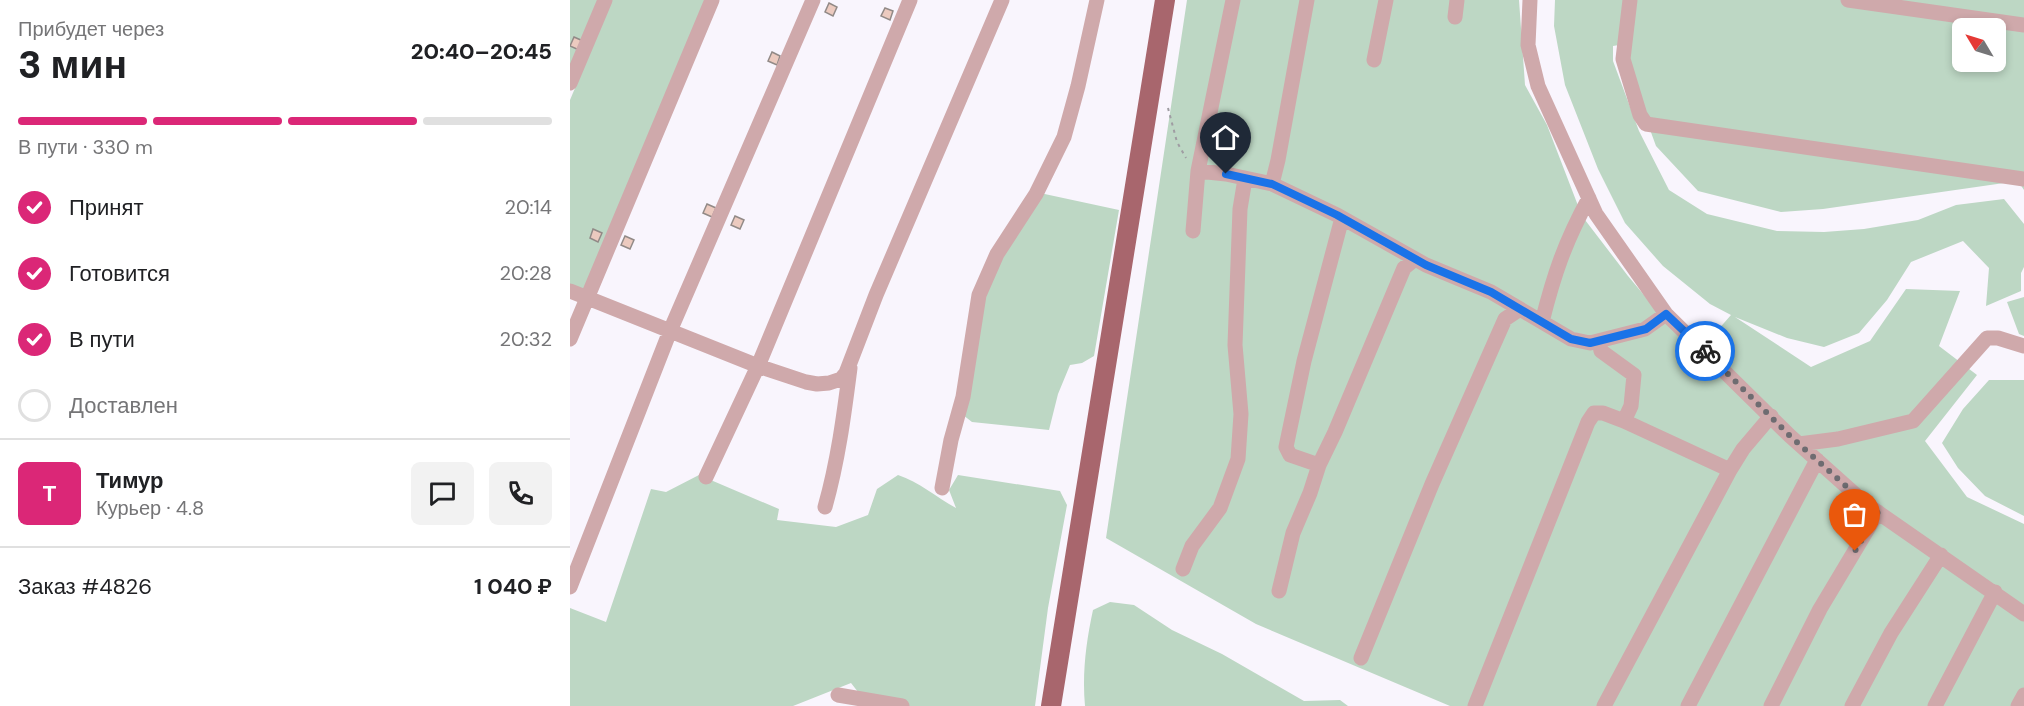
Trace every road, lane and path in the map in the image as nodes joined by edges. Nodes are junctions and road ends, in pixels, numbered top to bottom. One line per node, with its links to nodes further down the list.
1 (605, 0): 18 (lane)
2 (712, 0): 29 (lane)
3 (813, 0): 33 (lane)
4 (910, 0): 38 (lane)
5 (1002, 0): 37 (lane)
6 (1097, 0): 46 (lane)
7 (1164, 0): 59 (main road)
8 (1233, 0): 20 (lane)
9 (1307, 0): 23 (lane)
10 (1386, 0): 17 (lane)
11 (1457, 0): 15 (lane)
12 (1530, 0): 24 (lane)
13 (1630, 0): 22 (lane)
14 (1848, 0): 16 (lane)
15 (1455, 18)
16 (2024, 25)
17 (1374, 60)
18 (570, 83)
19 (1168, 108): 20 (path)
20 (1198, 171): 21 (lane); 26 (lane)
21 (1245, 179): 23 (lane); 50 (lane)
22 (2024, 179)
23 (1272, 184): 25 (lane)
24 (1589, 198): 31 (lane); 32 (lane)
25 (1342, 218): 27 (lane); 43 (lane)
26 (1192, 231)
27 (1415, 259): 30 (lane); 43 (lane)
28 (570, 291): 29 (lane)
29 (588, 298): 33 (lane); 34 (lane)
30 (1520, 309): 32 (lane); 55 (lane)
31 (1666, 314): 35 (lane); 39 (lane)
32 (1542, 322): 35 (lane)
33 (670, 331): 38 (lane); 51 (lane)
34 (570, 339)
35 (1599, 341): 40 (lane)
36 (2024, 346): 41 (lane)
37 (851, 357): 38 (lane); 47 (lane)
38 (758, 366): 45 (lane)
39 (1771, 416): 41 (lane); 44 (lane)
40 (1624, 421): 44 (lane); 60 (lane)
41 (1799, 444): 42 (lane)
42 (1817, 460): 48 (lane); 62 (lane)
43 (1319, 465): 52 (lane)
44 (1730, 470): 61 (lane)
45 (706, 477)
46 (942, 488)
47 (825, 507)
48 (1878, 512): 49 (lane); 63 (lane)
49 (1941, 555): 53 (lane); 64 (lane)
50 (1183, 569)
51 (570, 587)
52 (1279, 591)
53 (1995, 592): 54 (lane); 65 (lane)
54 (2024, 614)
55 (1361, 658)
56 (838, 695): 58 (lane)
57 (2024, 695): 66 (lane)
58 (902, 706)
59 (1051, 706)
60 (1475, 706)
61 (1604, 706)
62 (1688, 706)
63 (1771, 706)
64 (1852, 706)
65 (1935, 706)
66 (2018, 706)

